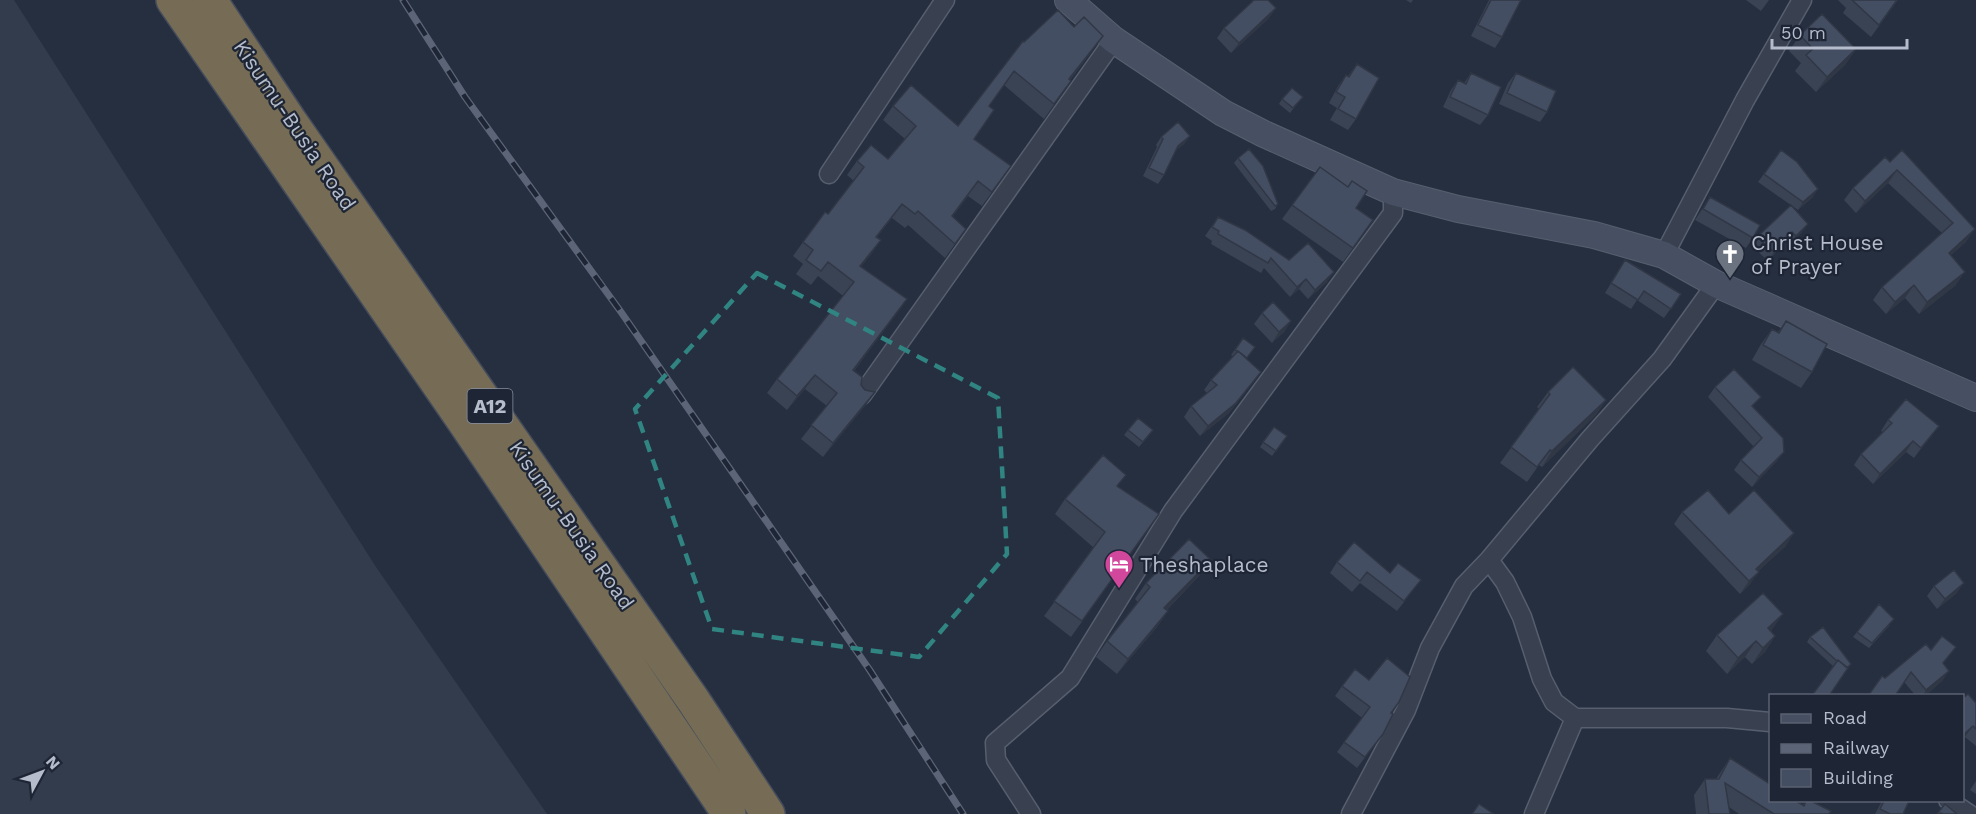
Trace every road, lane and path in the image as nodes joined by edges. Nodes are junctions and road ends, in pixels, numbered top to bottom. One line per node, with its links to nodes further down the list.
1 (173, 0): 17 (highway, Kisumu-Busia Road / A12)
2 (210, 0): 18 (highway, Kisumu-Busia Road / A12)
3 (945, 0): 7 (street)
4 (1068, 0): 6 (main road)
5 (1802, 0): 9 (street)
6 (1114, 40): 8 (main road); 11 (street)
7 (828, 174)
8 (1394, 192): 9 (main road); 19 (street)
9 (1664, 255): 10 (main road)
10 (1716, 284): 12 (main road); 13 (street)
11 (862, 395)
12 (1976, 398)
13 (1489, 560): 14 (street); 20 (street)
14 (1575, 718): 15 (street); 21 (street)
15 (1769, 722)
16 (1950, 802): 22 (street)
17 (729, 814)
18 (768, 814)
19 (1031, 814)
20 (1351, 814)
21 (1534, 814)
22 (1969, 814)

